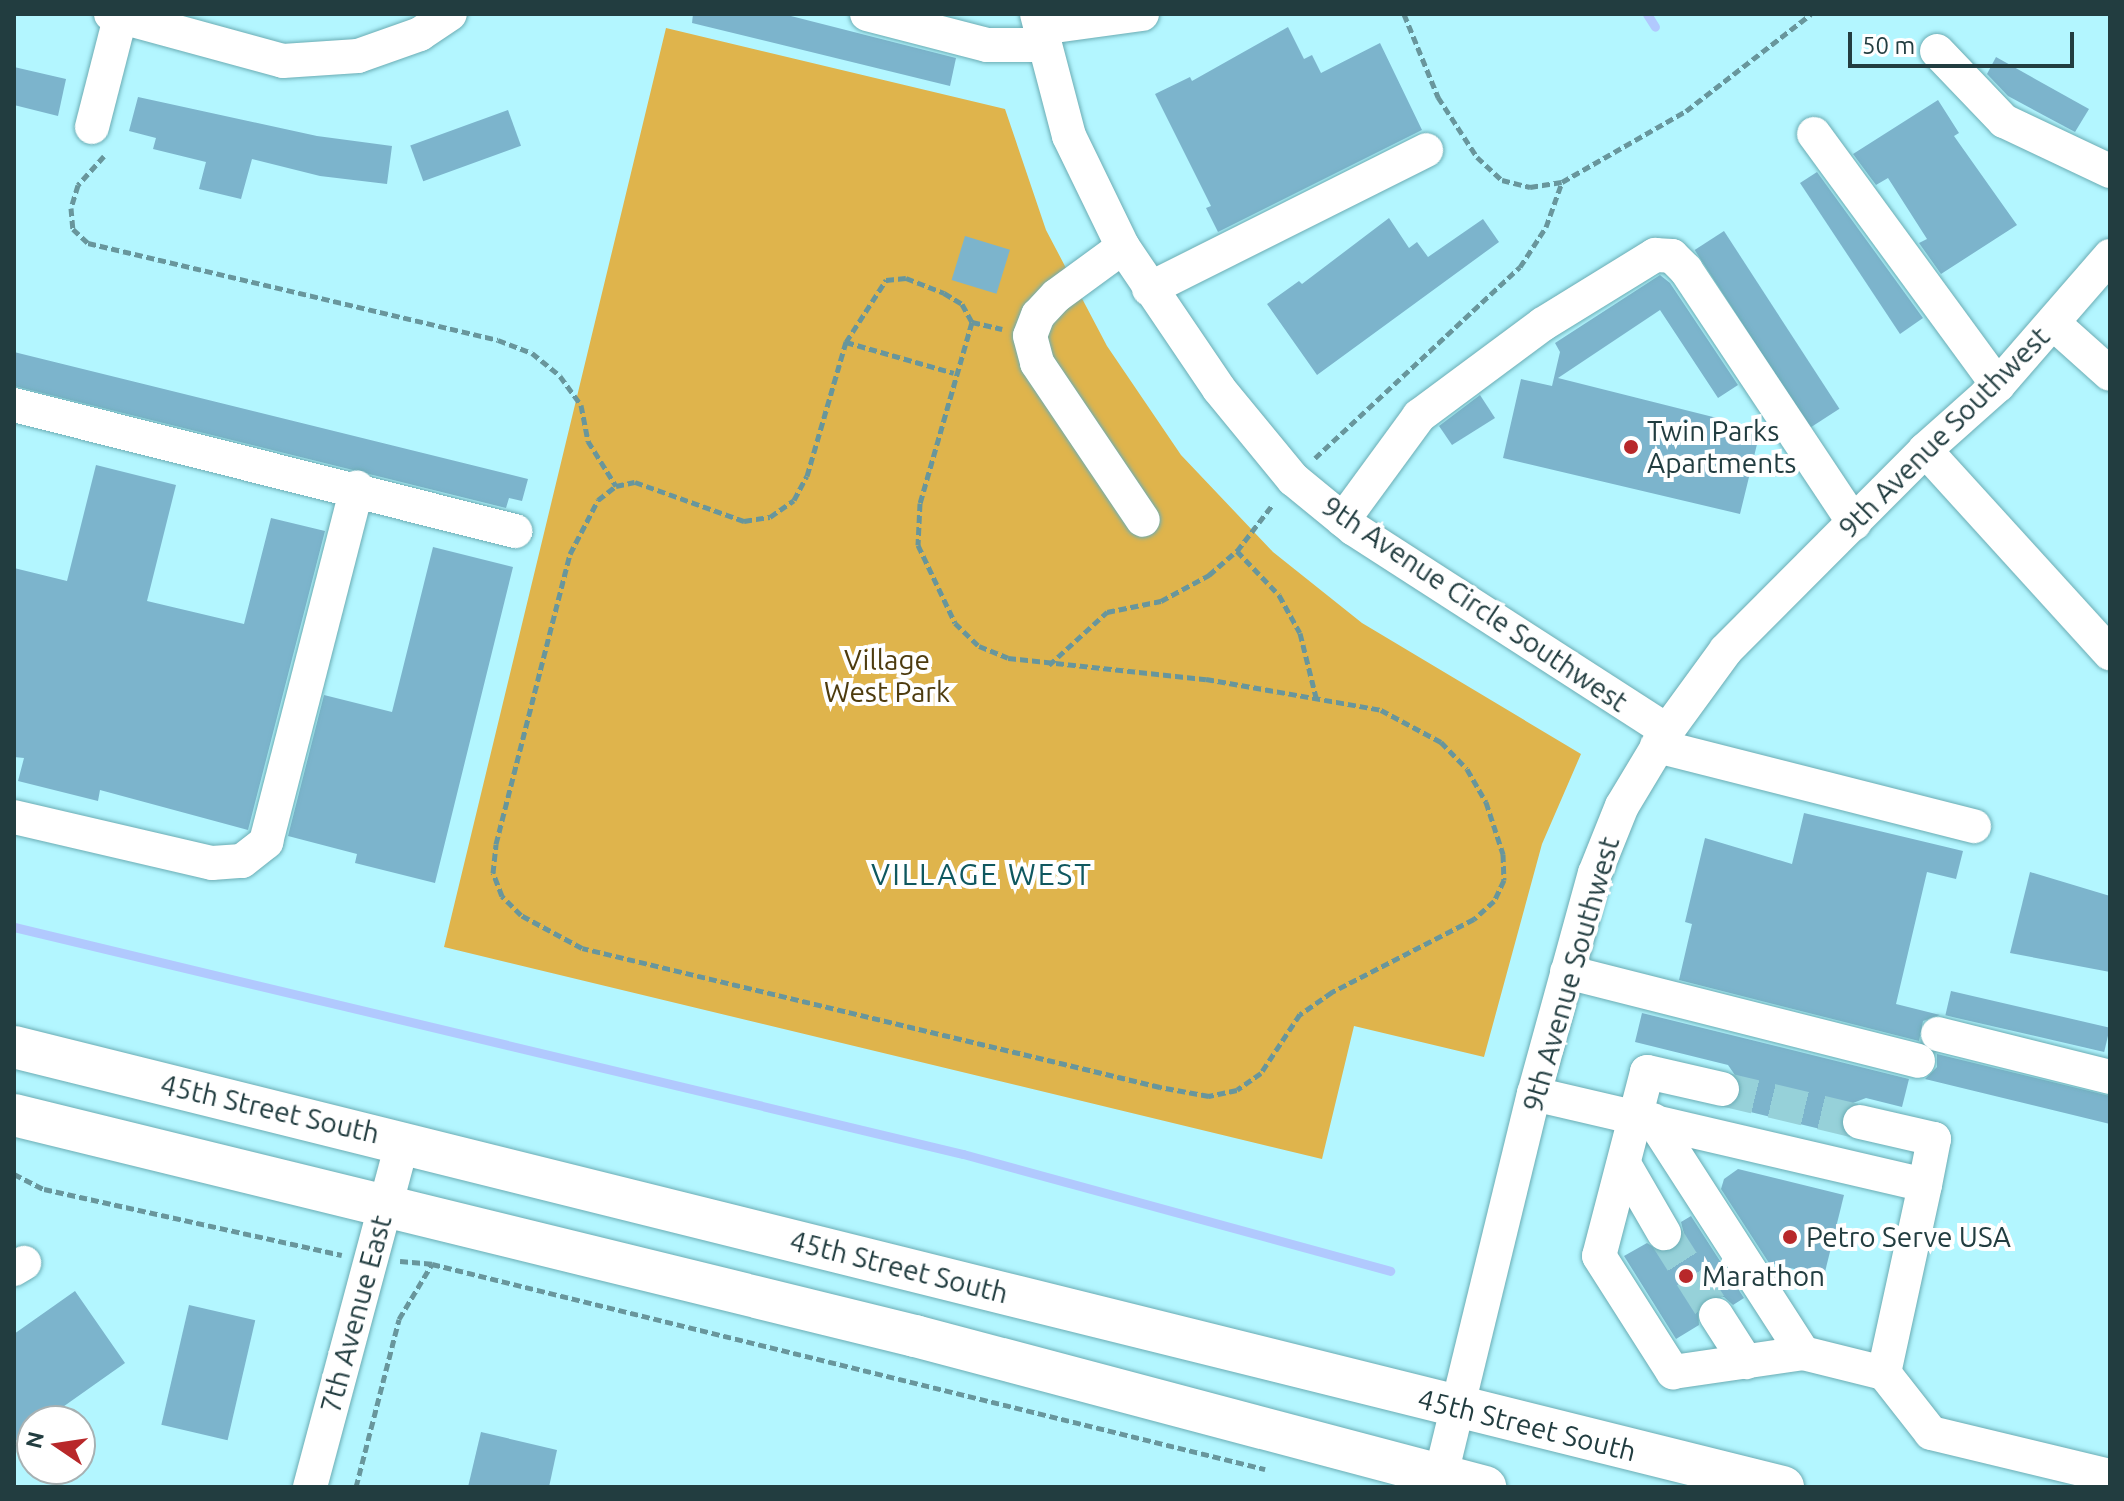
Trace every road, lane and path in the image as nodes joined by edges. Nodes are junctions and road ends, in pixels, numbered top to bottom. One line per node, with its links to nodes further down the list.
1 (450, 14): 6 (street)
2 (867, 14): 7 (street)
3 (1142, 14): 7 (street)
4 (1404, 14): 13 (path)
5 (1811, 14): 13 (path)
6 (117, 15): 9 (street)
7 (1040, 29): 14 (street, 9th Avenue Circle Southwest)
8 (1937, 51): 12 (street)
9 (92, 127): 25 (path)
10 (1814, 134): 21 (street)
11 (1426, 150): 16 (street)
12 (2110, 171)
13 (1562, 182): 24 (path)
14 (1123, 247): 16 (street, 9th Avenue Circle Southwest); 27 (street)
15 (2110, 256): 17 (street, 9th Avenue Southwest)
16 (1149, 289): 24 (street, 9th Avenue Circle Southwest)
17 (2053, 323): 20 (street); 21 (street, 9th Avenue Southwest)
18 (846, 342): 19 (path); 19 (path); 25 (path)
19 (954, 373): 33 (path)
20 (2110, 374)
21 (1998, 385): 23 (street, 9th Avenue Southwest)
22 (14, 405): 26 (street)
23 (1925, 450): 29 (street, 9th Avenue Southwest); 32 (street)
24 (1293, 479): 28 (street, 9th Avenue Circle Southwest); 31 (path)
25 (616, 486): 34 (path)
26 (357, 488): 30 (street); 36 (street)
27 (1143, 520)
28 (1343, 520): 29 (street); 35 (street, 9th Avenue Circle Southwest)
29 (1854, 523): 35 (street, 9th Avenue Southwest)
30 (515, 531)
31 (1237, 551): 33 (path); 34 (path)
32 (2110, 653)
33 (1048, 665): 34 (path)
34 (1317, 701)
35 (1662, 738): 37 (street, 9th Avenue Circle Southwest); 38 (street, 9th Avenue Southwest)
36 (14, 817)
37 (1974, 826)
38 (1567, 972): 41 (street); 44 (street, 9th Avenue Southwest)
39 (1938, 1034): 42 (street)
40 (14, 1047): 48 (main road, 45th Street South)
41 (1918, 1061)
42 (2110, 1077)
43 (1722, 1089): 46 (street)
44 (1534, 1094): 46 (street); 59 (street, 9th Avenue Southwest)
45 (14, 1115): 52 (main road)
46 (1644, 1119): 49 (street); 51 (street); 56 (street)
47 (1860, 1122): 51 (street)
48 (403, 1140): 52 (street, 7th Avenue East); 59 (main road, 45th Street South)
49 (1624, 1164): 53 (street); 57 (street)
50 (14, 1174): 54 (path)
51 (1925, 1185): 58 (street)
52 (385, 1207): 62 (main road); 63 (street, 7th Avenue East)
53 (1664, 1233)
54 (309, 1251)
55 (1716, 1315): 57 (street)
56 (1803, 1353): 57 (street); 58 (street)
57 (1746, 1362)
58 (1884, 1373): 61 (street)
59 (1457, 1408): 62 (street, 9th Avenue Southwest); 66 (main road, 45th Street South)
60 (1280, 1472): 64 (path)
61 (2110, 1476)
62 (1439, 1482): 65 (main road)
63 (310, 1487)
64 (356, 1487)
65 (1485, 1487)
66 (1783, 1487)

